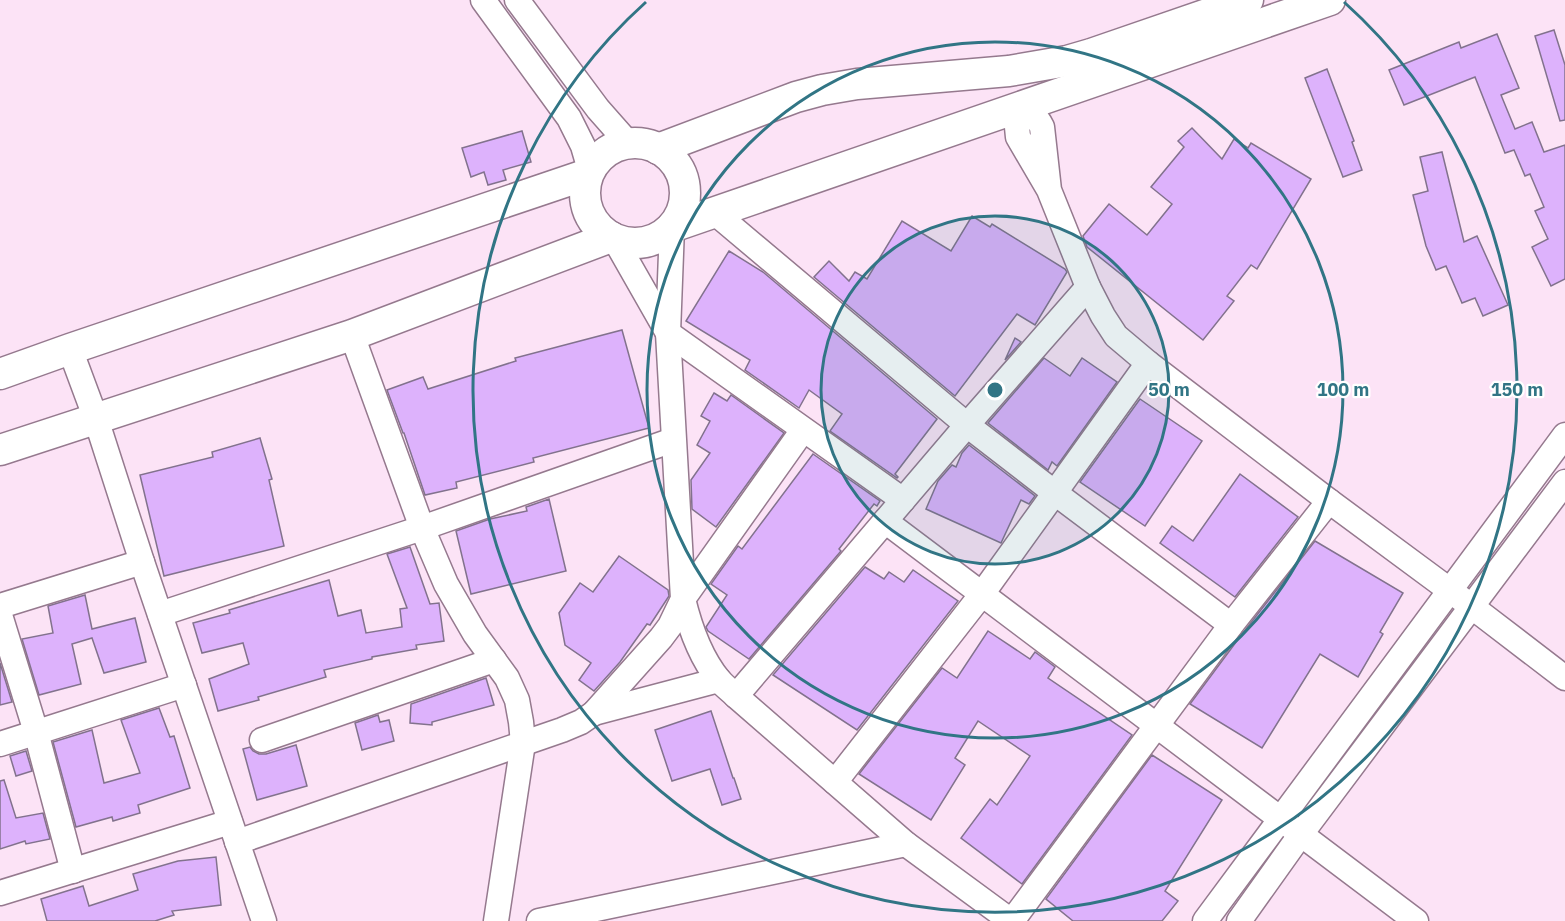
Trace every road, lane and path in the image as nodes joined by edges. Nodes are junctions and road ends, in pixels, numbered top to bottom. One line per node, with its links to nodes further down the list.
1 (483, 0): 9 (street)
2 (517, 0): 7 (street)
3 (1248, 0): 5 (main road)
4 (1330, 0): 6 (main road)
5 (1009, 71): 6 (main road); 8 (main road)
6 (1022, 107): 10 (main road); 13 (street)
7 (628, 143): 8 (main road); 9 (main road)
8 (658, 149): 11 (main road)
9 (589, 172): 12 (main road); 16 (main road)
10 (714, 212): 11 (main road); 20 (street)
11 (672, 227): 12 (main road); 14 (street)
12 (613, 238): 14 (street); 15 (main road)
13 (1088, 287): 17 (street); 20 (street)
14 (668, 333): 21 (street); 23 (street)
15 (352, 335): 19 (main road); 30 (street)
16 (70, 349): 18 (main road); 19 (street)
17 (1148, 363): 26 (street); 28 (street)
18 (0, 374)
19 (96, 419): 24 (main road); 31 (street)
20 (967, 425): 26 (street); 27 (street)
21 (803, 430): 27 (street); 34 (street)
22 (1565, 435): 32 (street)
23 (673, 440): 30 (street); 34 (street)
24 (0, 450)
25 (1565, 482): 36 (street)
26 (1055, 493): 33 (street); 39 (street)
27 (903, 500): 29 (street)
28 (1329, 501): 32 (street); 39 (street)
29 (885, 521): 33 (street); 43 (street)
30 (422, 528): 37 (street); 40 (street)
31 (142, 562): 35 (street); 37 (street)
32 (1450, 590): 36 (street); 51 (street)
33 (982, 594): 45 (street); 50 (street)
34 (683, 599): 43 (street); 44 (street)
35 (0, 606)
36 (1471, 606): 41 (street); 53 (street)
37 (160, 614): 42 (street)
38 (0, 615): 46 (street)
39 (1231, 625): 45 (street)
40 (494, 660): 47 (street); 48 (street)
41 (1565, 678)
42 (184, 685): 46 (street); 52 (street)
43 (728, 688): 44 (street); 50 (street)
44 (594, 713): 48 (street)
45 (1156, 725): 51 (street); 60 (street)
46 (36, 732): 49 (street); 55 (street)
47 (262, 740)
48 (523, 743): 52 (street); 58 (street)
49 (0, 744)
50 (835, 782): 54 (street)
51 (1281, 819): 53 (street); 61 (street)
52 (234, 832): 55 (street); 57 (street)
53 (1301, 834): 62 (street); 63 (street)
54 (906, 844): 59 (street); 60 (street)
55 (73, 871): 56 (street)
56 (0, 893)
57 (264, 921)
58 (496, 921)
59 (539, 921)
60 (1012, 921)
61 (1205, 921)
62 (1239, 921)
63 (1416, 921)

